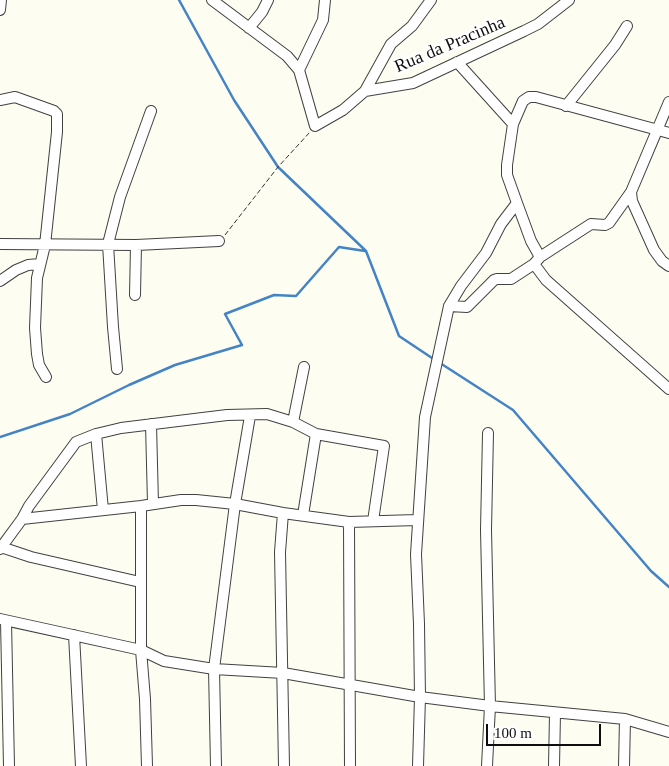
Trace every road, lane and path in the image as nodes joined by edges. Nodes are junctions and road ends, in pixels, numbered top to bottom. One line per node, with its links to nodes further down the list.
1 (1, 0): 7 (street)
2 (212, 0): 9 (street)
3 (268, 0): 9 (street)
4 (325, 0): 11 (street)
5 (432, 0): 12 (street)
6 (569, 0): 10 (street, Rua da Pracinha)
7 (0, 10)
8 (627, 26): 15 (street)
9 (249, 28): 11 (street)
10 (457, 62): 12 (street, Rua da Pracinha); 17 (street)
11 (299, 70): 18 (street)
12 (365, 91): 18 (street)
13 (0, 100): 26 (street)
14 (669, 102): 19 (street)
15 (566, 106): 17 (street); 19 (street)
16 (151, 111): 25 (street)
17 (513, 124): 22 (street)
18 (315, 126): 23 (path)
19 (658, 130): 20 (street); 21 (street)
20 (669, 133)
21 (631, 192): 28 (street); 30 (street)
22 (517, 203): 28 (street); 33 (street)
23 (220, 241): 27 (street)
24 (0, 244): 26 (street)
25 (108, 244): 26 (street); 27 (street); 35 (street)
26 (45, 245): 29 (street)
27 (136, 245): 32 (street)
28 (537, 261): 33 (street); 37 (street)
29 (40, 264): 31 (street); 36 (street)
30 (669, 266)
31 (0, 281)
32 (135, 294)
33 (449, 306): 51 (street)
34 (304, 367): 39 (street)
35 (117, 369)
36 (46, 378)
37 (669, 389)
38 (250, 416): 39 (street); 40 (street); 45 (street)
39 (293, 422): 43 (street)
40 (151, 424): 42 (street); 44 (street)
41 (488, 433): 63 (street)
42 (96, 434): 47 (street); 50 (street)
43 (316, 434): 49 (street); 53 (street)
44 (153, 504): 45 (street); 46 (street)
45 (235, 504): 48 (street); 59 (street)
46 (141, 506): 47 (street); 55 (street)
47 (103, 510): 50 (street)
48 (283, 513): 49 (street); 60 (street)
49 (302, 515): 52 (street)
50 (22, 519): 54 (street)
51 (417, 520): 53 (street); 62 (street)
52 (349, 522): 53 (street); 61 (street)
53 (374, 522)
54 (1, 548): 55 (street)
55 (140, 582): 58 (street)
56 (3, 620): 57 (street); 67 (street)
57 (74, 635): 58 (street); 68 (street)
58 (141, 650): 59 (street); 69 (street)
59 (214, 669): 60 (street); 70 (street)
60 (283, 673): 61 (street); 71 (street)
61 (348, 685): 62 (street); 72 (street)
62 (420, 697): 63 (street); 73 (street)
63 (490, 706): 64 (street); 74 (street)
64 (555, 713): 65 (street); 75 (street)
65 (625, 719): 66 (street); 76 (street)
66 (669, 732)
67 (9, 766)
68 (81, 766)
69 (146, 766)
70 (216, 766)
71 (284, 766)
72 (350, 766)
73 (418, 766)
74 (487, 766)
75 (554, 766)
76 (624, 766)

